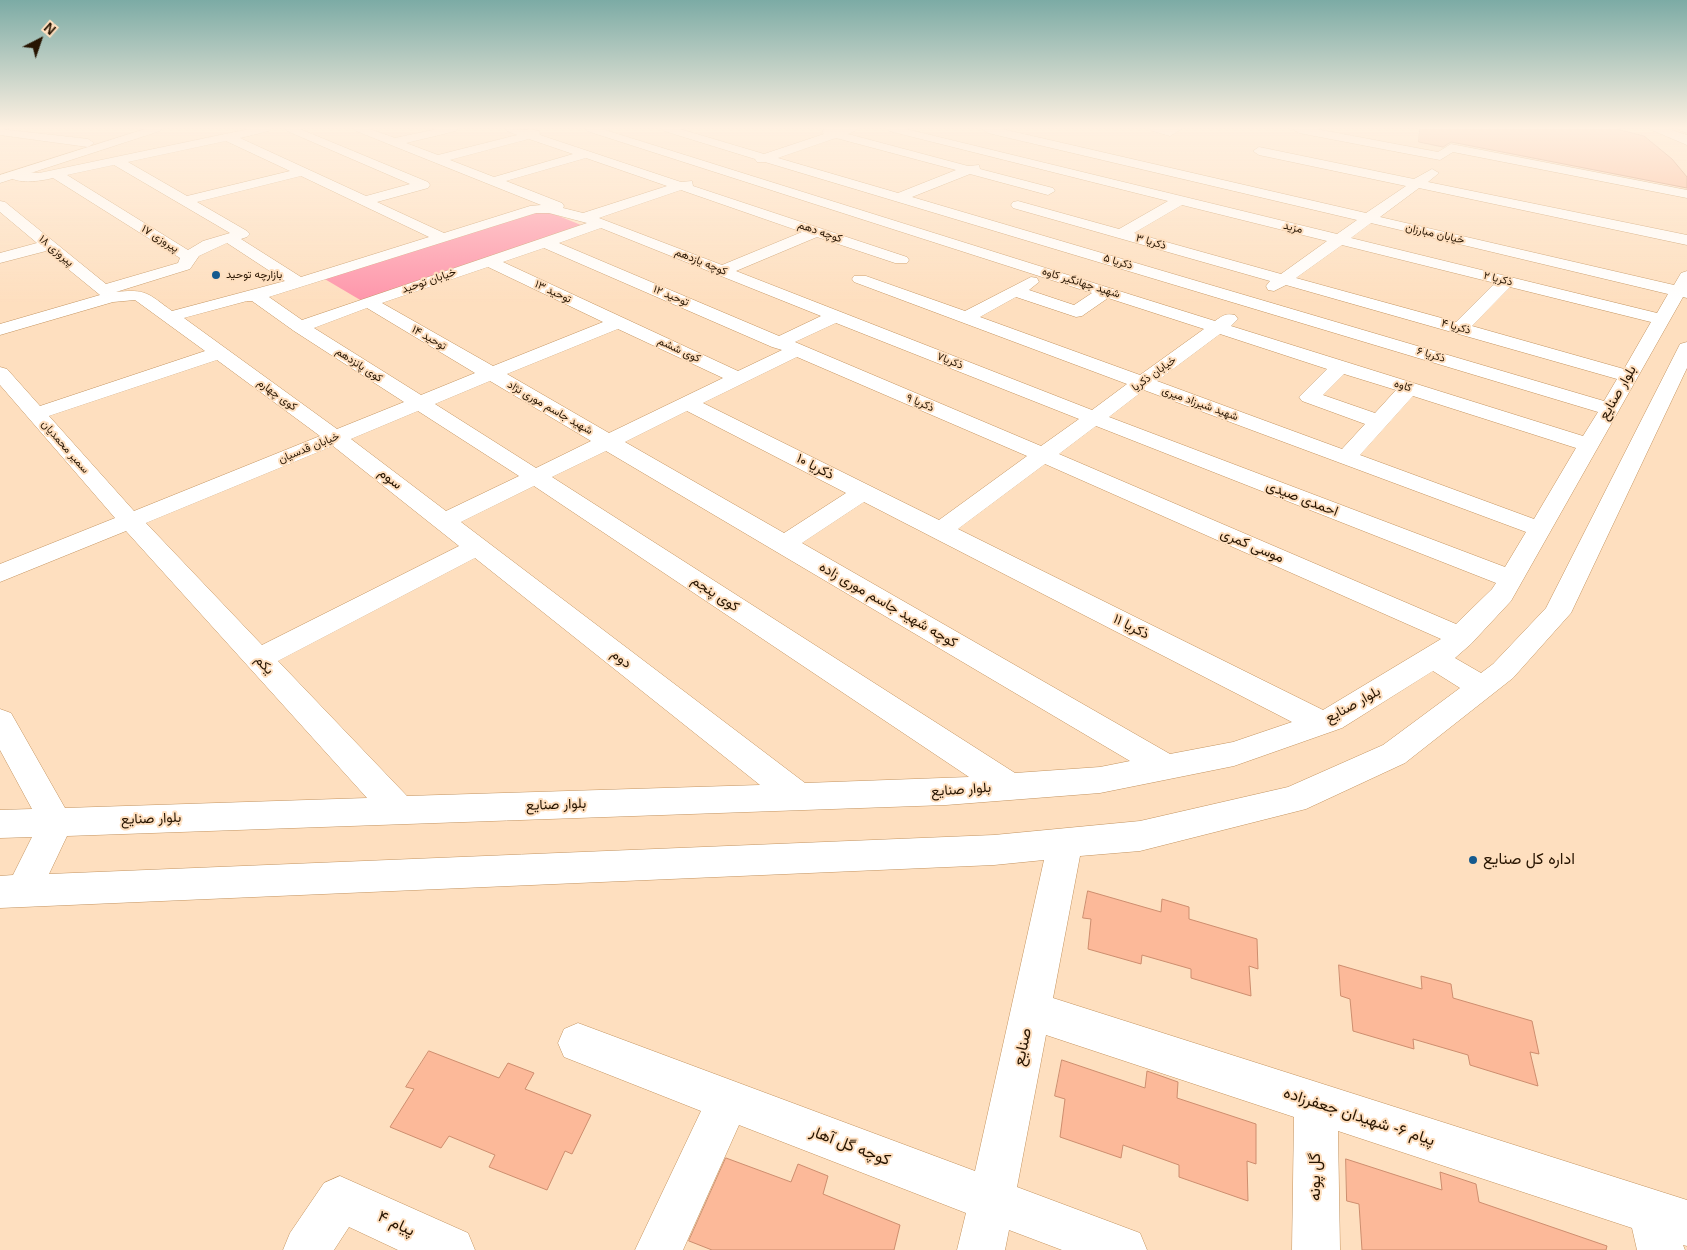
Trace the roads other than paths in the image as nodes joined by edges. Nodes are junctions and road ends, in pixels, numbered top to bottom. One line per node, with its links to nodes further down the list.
1 (77, 187): 36 (street, پیروزی ۱۷)
2 (162, 187): 22 (street)
3 (241, 187): 22 (street)
4 (336, 187): 23 (street)
5 (415, 187): 23 (street)
6 (508, 187): 27 (street)
7 (677, 187): 27 (street, خیابان توحید)
8 (685, 187): 28 (street, کوچه دهم)
9 (776, 187): 41 (street, شهید جهانگیر کاوه)
10 (867, 187): 20 (street, ذکریا ۵)
11 (924, 187): 20 (street)
12 (1034, 187): 18 (street)
13 (1130, 187): 21 (street, مزید)
14 (1236, 187): 26 (street, خیابان مبارزان)
15 (1411, 187): 26 (street, خیابان ذکریا)
16 (1432, 187): 33 (street)
17 (1653, 187): 19 (street)
18 (1048, 191)
19 (1687, 194)
20 (900, 197): 52 (street, ذکریا ۵)
21 (1180, 200): 29 (street); 32 (street, مزید)
22 (185, 201): 30 (street)
23 (365, 201): 31 (street)
24 (0, 204): 35 (street, پیروزی ۱۸)
25 (1018, 205): 29 (street, ذکریا ۳)
26 (1367, 218): 32 (street, خیابان ذکریا); 46 (street, خیابان مبارزان)
27 (591, 219): 31 (street, خیابان توحید); 34 (street, خیابان توحید); 40 (street, کوچه یازدهم)
28 (817, 231): 38 (street, کوچه دهم); 40 (street)
29 (1121, 234): 43 (street, ذکریا ۳)
30 (235, 236): 36 (street); 45 (street)
31 (443, 238): 45 (street, خیابان توحید)
32 (1336, 239): 43 (street, خیابان ذکریا); 44 (street, ذکریا ۲)
33 (1687, 240)
34 (544, 242): 39 (street, خیابان توحید); 63 (street, توحید ۱۲)
35 (49, 246): 37 (street); 49 (street, پیروزی ۱۸)
36 (189, 257): 49 (street)
37 (0, 258)
38 (901, 260)
39 (488, 261): 51 (street, خیابان توحید); 58 (street, توحید ۱۳)
40 (722, 271): 53 (street, کوچه یازدهم)
41 (1047, 273): 47 (street); 48 (street, شهید جهانگیر کاوه)
42 (860, 279): 56 (street, شهید شیرزاد میری)
43 (1284, 279): 52 (street, خیابان ذکریا); 61 (street, ذکریا ۴)
44 (1506, 281): 57 (street, ذکریا ۲); 61 (street)
45 (299, 283): 50 (street, خیابان توحید)
46 (1684, 287): 57 (street, بلوار صنایع)
47 (1014, 291): 48 (street); 56 (street)
48 (1107, 292): 60 (street, شهید جهانگیر کاوه)
49 (107, 294): 55 (street); 62 (street)
50 (256, 296): 55 (street, خیابان توحید); 59 (street)
51 (368, 302): 59 (street, خیابان توحید); 68 (street, توحید ۱۴)
52 (1253, 302): 60 (street, خیابان ذکریا); 75 (street, ذکریا ۶)
53 (806, 304): 54 (street, ذکریا۷)
54 (836, 316): 63 (street); 77 (street, ذکریا۷)
55 (170, 317): 65 (street, کوی چهارم)
56 (966, 318): 71 (street, شهید شیرزاد میری)
57 (1661, 319): 69 (street, بلوار صنایع)
58 (618, 322): 68 (street, خیابان قدسیان); 70 (street, کوی ششم)
59 (300, 327): 73 (street, کوی پانزدهم)
60 (1219, 327): 66 (street, کاوه); 71 (street, خیابان ذکریا)
61 (1460, 328): 69 (street, ذکریا ۴)
62 (0, 330)
63 (788, 346): 70 (street); 82 (street, ذکریا ۹)
64 (1687, 348): 97 (street)
65 (219, 353): 76 (street); 79 (street, کوی چهارم)
66 (1341, 366): 72 (street, کاوه); 78 (street)
67 (0, 374): 76 (street, سمیر محمدیان)
68 (491, 374): 73 (street, خیابان قدسیان); 80 (street, شهید جاسم موری نژاد)
69 (1628, 376): 75 (street, بلوار صنایع)
70 (740, 379): 74 (street)
71 (1142, 383): 77 (street, خیابان ذکریا); 83 (street, شهید شیرزاد میری)
72 (1410, 388): 78 (street); 81 (street, کاوه)
73 (418, 403): 79 (street, خیابان قدسیان); 84 (street, کوی پنجم)
74 (689, 404): 80 (street); 85 (street, ذکریا ۱۰)
75 (1609, 409): 81 (street, بلوار صنایع)
76 (36, 414): 86 (street, سمیر محمدیان)
77 (1094, 418): 82 (street, خیابان ذکریا); 93 (street, احمدی صیدی)
78 (1377, 421): 83 (street)
79 (335, 437): 86 (street, خیابان قدسیان); 87 (street, سوم)
80 (610, 442): 84 (street); 90 (street, کوچه شهید جاسم موری زاده)
81 (1588, 445): 88 (street, بلوار صنایع)
82 (1043, 455): 89 (street, خیابان ذکریا); 94 (street, موسی کمری)
83 (1346, 457): 88 (street, شهید شیرزاد میری)
84 (537, 478): 87 (street); 101 (street, کوی پنجم)
85 (864, 492): 89 (street, ذکریا ۱۰); 90 (street)
86 (130, 521): 92 (street, خیابان قدسیان); 96 (street, یکم)
87 (444, 522): 91 (street, دوم)
88 (1540, 529): 93 (street, بلوار صنایع)
89 (940, 531): 99 (street, ذکریا ۱۱)
90 (784, 544): 100 (street, کوچه شهید جاسم موری زاده)
91 (477, 547): 96 (street); 102 (street, دوم)
92 (0, 574)
93 (1511, 579): 94 (street, بلوار صنایع)
94 (1461, 637): 95 (street, بلوار صنایع)
95 (1433, 658): 97 (street); 99 (street, بلوار صنایع)
96 (258, 659): 103 (street, یکم)
97 (1482, 687): 106 (street)
98 (0, 720): 104 (street)
99 (1321, 723): 100 (street, بلوار صنایع)
100 (1166, 767): 101 (street, بلوار صنایع)
101 (1010, 787): 102 (street, بلوار صنایع)
102 (798, 796): 103 (street, بلوار صنایع)
103 (399, 810): 104 (street, بلوار صنایع)
104 (56, 822): 105 (street, بلوار صنایع); 107 (street)
105 (0, 824)
106 (1065, 843): 107 (street); 108 (street, صنایع)
107 (12, 891)
108 (1031, 1011): 111 (street, پیام ۶- شهیدان جعفرزاده); 112 (street, صنایع)
109 (578, 1043): 110 (street, کوچه گل آهار)
110 (728, 1100): 112 (street, کوچه گل آهار); 116 (street)
111 (1316, 1103): 113 (street, پیام ۶- شهیدان جعفرزاده); 119 (street, گل پونه)
112 (992, 1200): 117 (street, صنایع); 118 (street, کوچه گل آهار)
113 (1666, 1228)
114 (308, 1250): 115 (street, پیام ۴)
115 (451, 1250)
116 (659, 1250)
117 (981, 1250)
118 (1123, 1250)
119 (1316, 1250)

